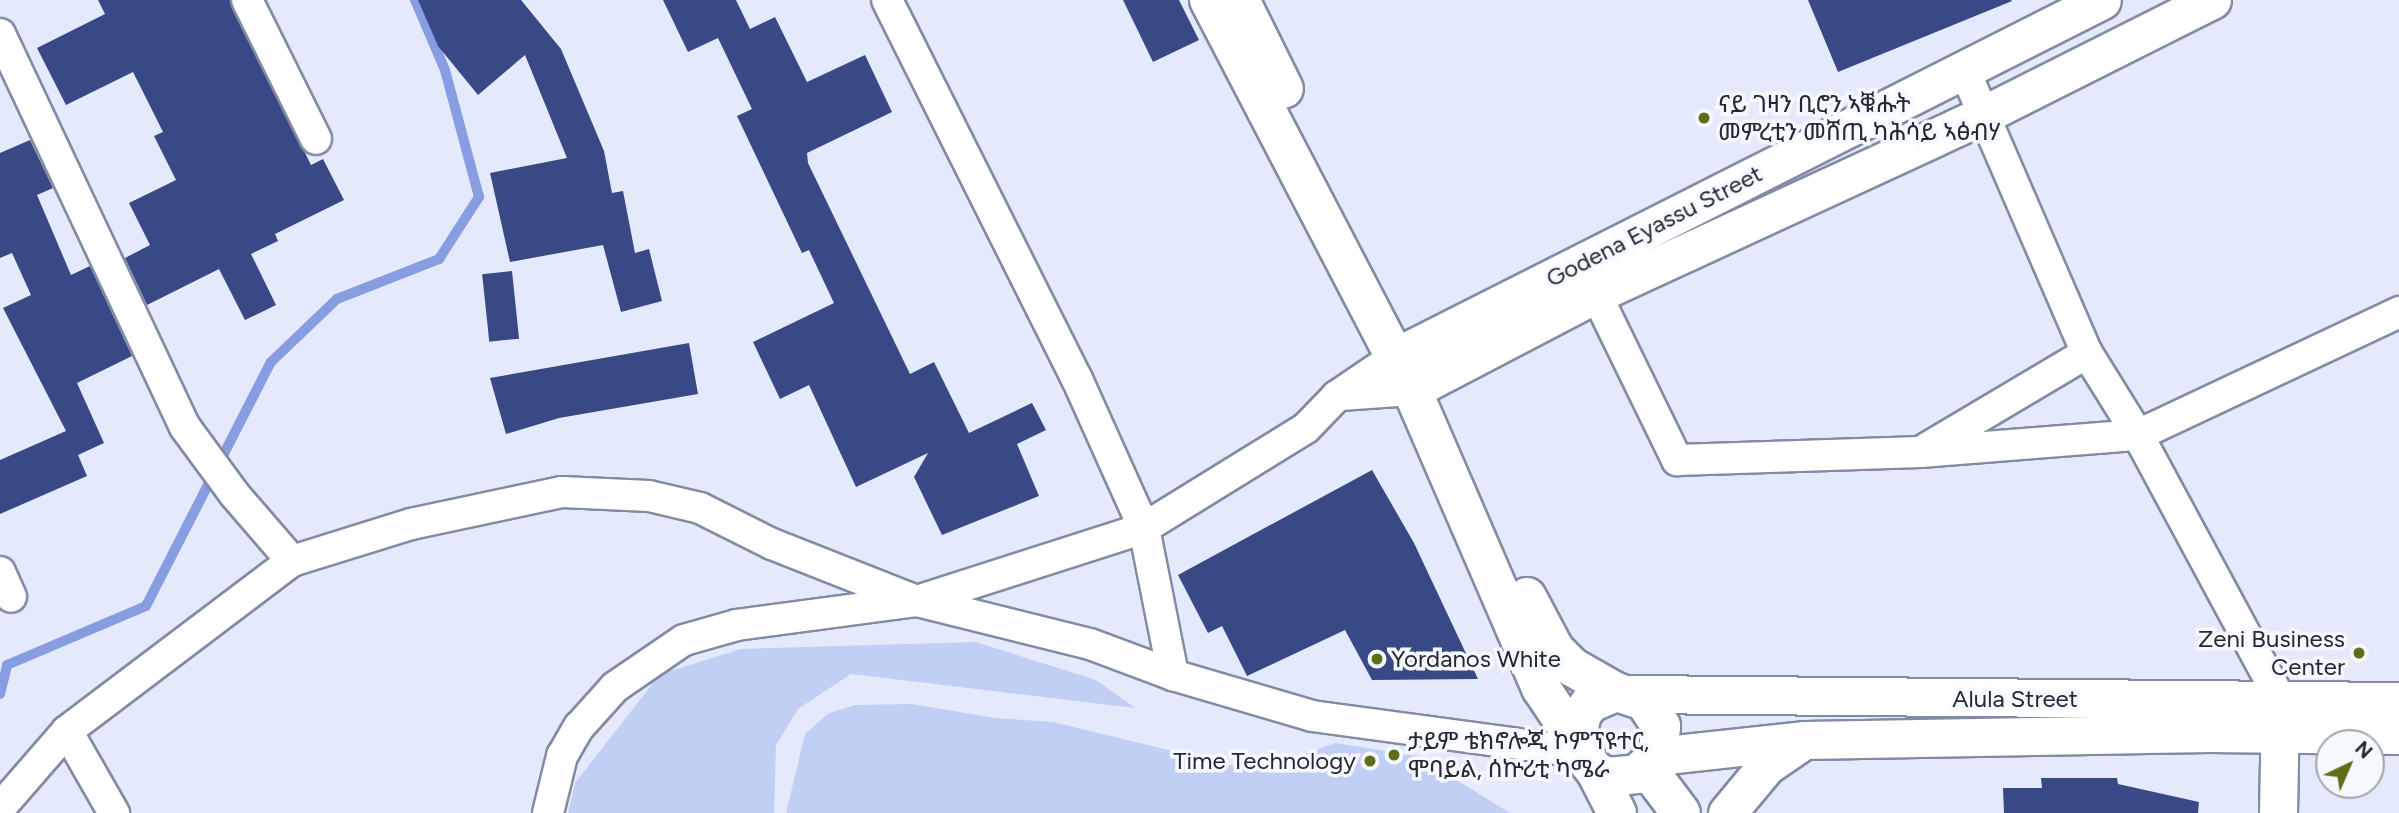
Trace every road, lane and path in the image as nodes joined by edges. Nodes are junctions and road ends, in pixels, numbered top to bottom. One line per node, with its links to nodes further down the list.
1 (247, 0): 10 (street)
2 (887, 0): 17 (street)
3 (1209, 0): 14 (main road)
4 (1240, 0): 14 (main road)
5 (2102, 0): 8 (street, Godena Eyassu Street)
6 (2211, 0): 9 (street)
7 (0, 34): 18 (street)
8 (1964, 69): 9 (street); 14 (street, Godena Eyassu Street)
9 (1985, 114): 11 (street); 13 (street)
10 (316, 139)
11 (1595, 294): 14 (street); 16 (street)
12 (2399, 312): 15 (street)
13 (2087, 353): 15 (street); 16 (street)
14 (1412, 369): 17 (street); 21 (main road); 27 (main road)
15 (2138, 435): 16 (street); 23 (street)
16 (1921, 452)
17 (1144, 528): 19 (street); 20 (street)
18 (292, 562): 19 (street); 24 (street)
19 (917, 601): 20 (street); 31 (street)
20 (1173, 675): 27 (street)
21 (1624, 693): 23 (street, Alula Street); 27 (main road); 28 (main road)
22 (2399, 701): 23 (street, Alula Street)
23 (2280, 718): 25 (street, Alula Street); 26 (street, Alula Street); 35 (street)
24 (67, 732): 29 (street); 30 (street)
25 (2399, 735)
26 (1805, 740): 28 (street, Alula Street); 34 (street)
27 (1584, 754): 28 (main road); 32 (main road)
28 (1652, 762): 33 (main road)
29 (0, 808)
30 (114, 813)
31 (548, 813)
32 (1617, 813)
33 (1681, 813)
34 (1727, 813)
35 (2278, 813)

